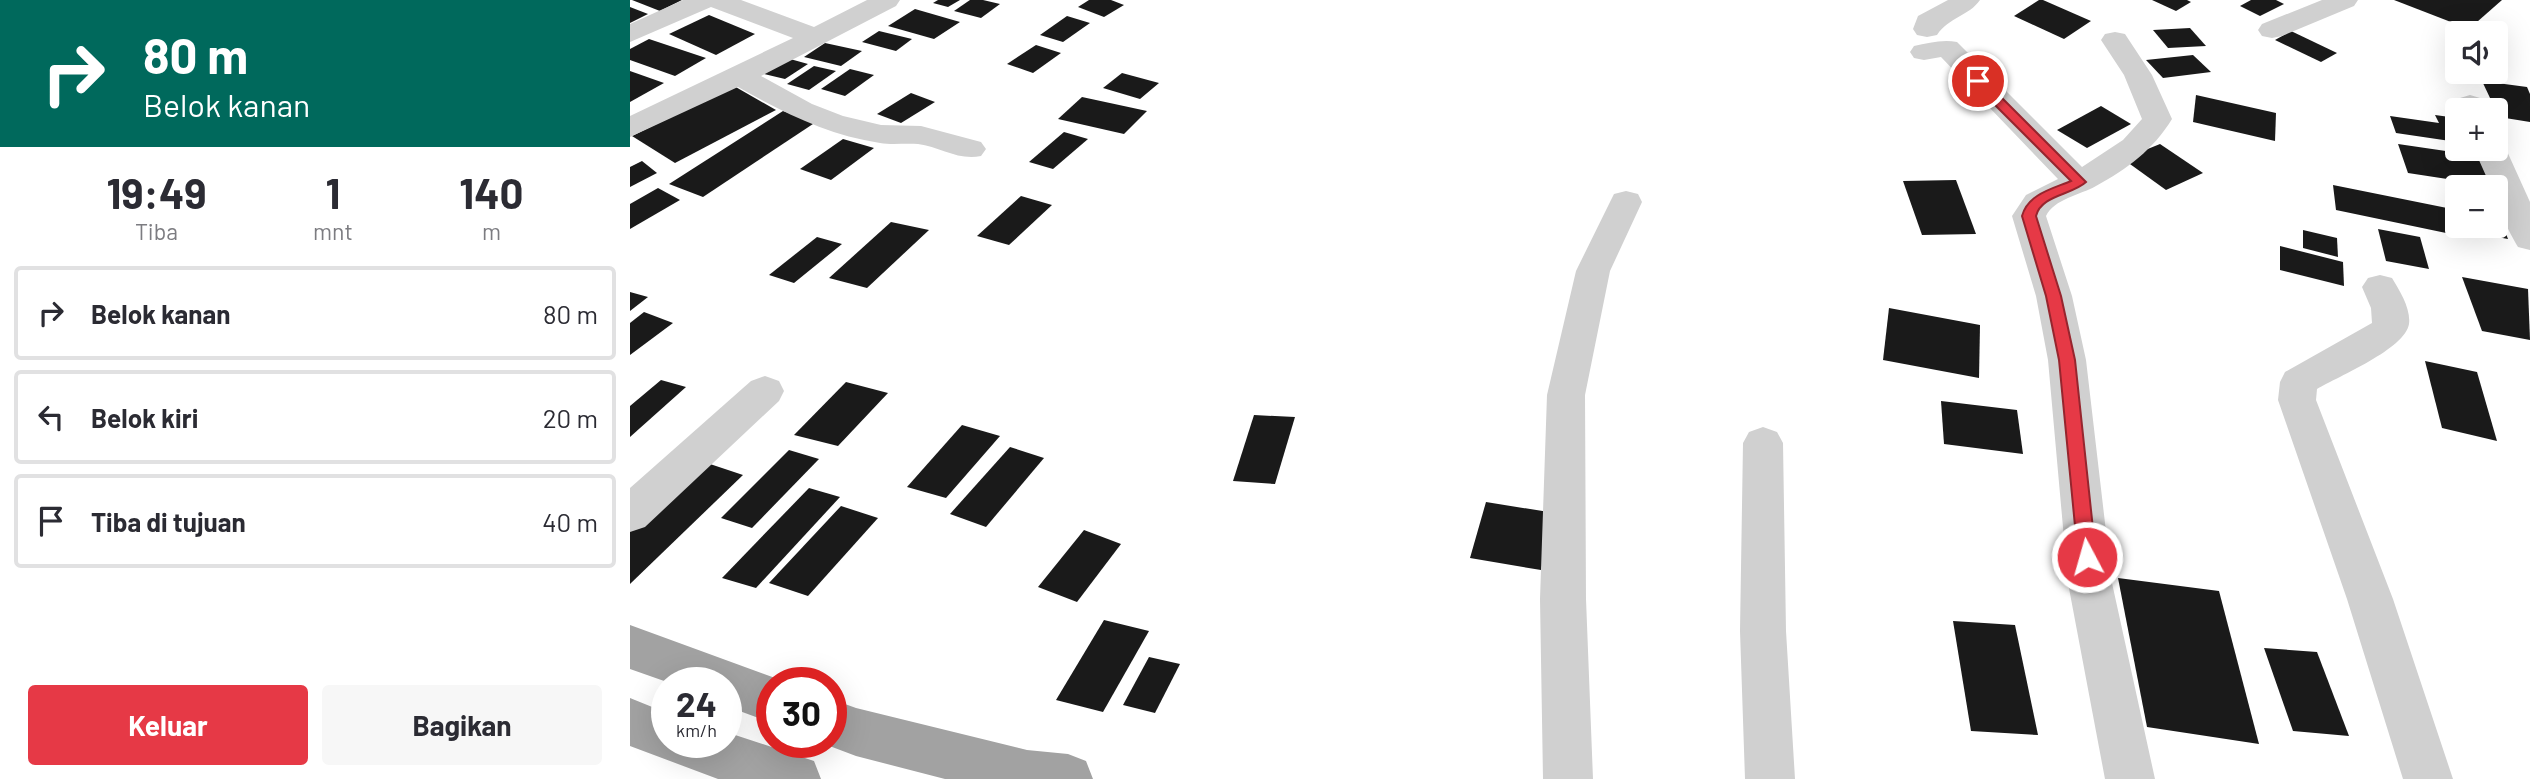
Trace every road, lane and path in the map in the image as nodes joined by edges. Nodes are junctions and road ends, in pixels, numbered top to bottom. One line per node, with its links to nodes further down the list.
1 (705, 0): 7 (street)
2 (716, 0): 8 (street)
3 (887, 0): 8 (street)
4 (1968, 0): 14 (street)
5 (2345, 0): 6 (street)
6 (2272, 30)
7 (630, 34)
8 (814, 36): 10 (street)
9 (2115, 40): 14 (street)
10 (738, 76): 11 (street); 12 (street)
11 (630, 128)
12 (970, 149)
13 (2495, 161): 16 (street)
14 (2080, 182): 31 (street)
15 (1626, 202): 29 (street)
16 (2530, 239)
17 (2380, 286): 32 (street)
18 (765, 391): 20 (street)
19 (1763, 443): 30 (street)
20 (630, 514)
21 (630, 647): 22 (highway)
22 (683, 667)
23 (630, 722): 25 (highway)
24 (847, 729): 28 (highway)
25 (651, 731)
26 (729, 758): 27 (highway)
27 (792, 778)
28 (1068, 779)
29 (1567, 779)
30 (1770, 779)
31 (2130, 779)
32 (2428, 779)

